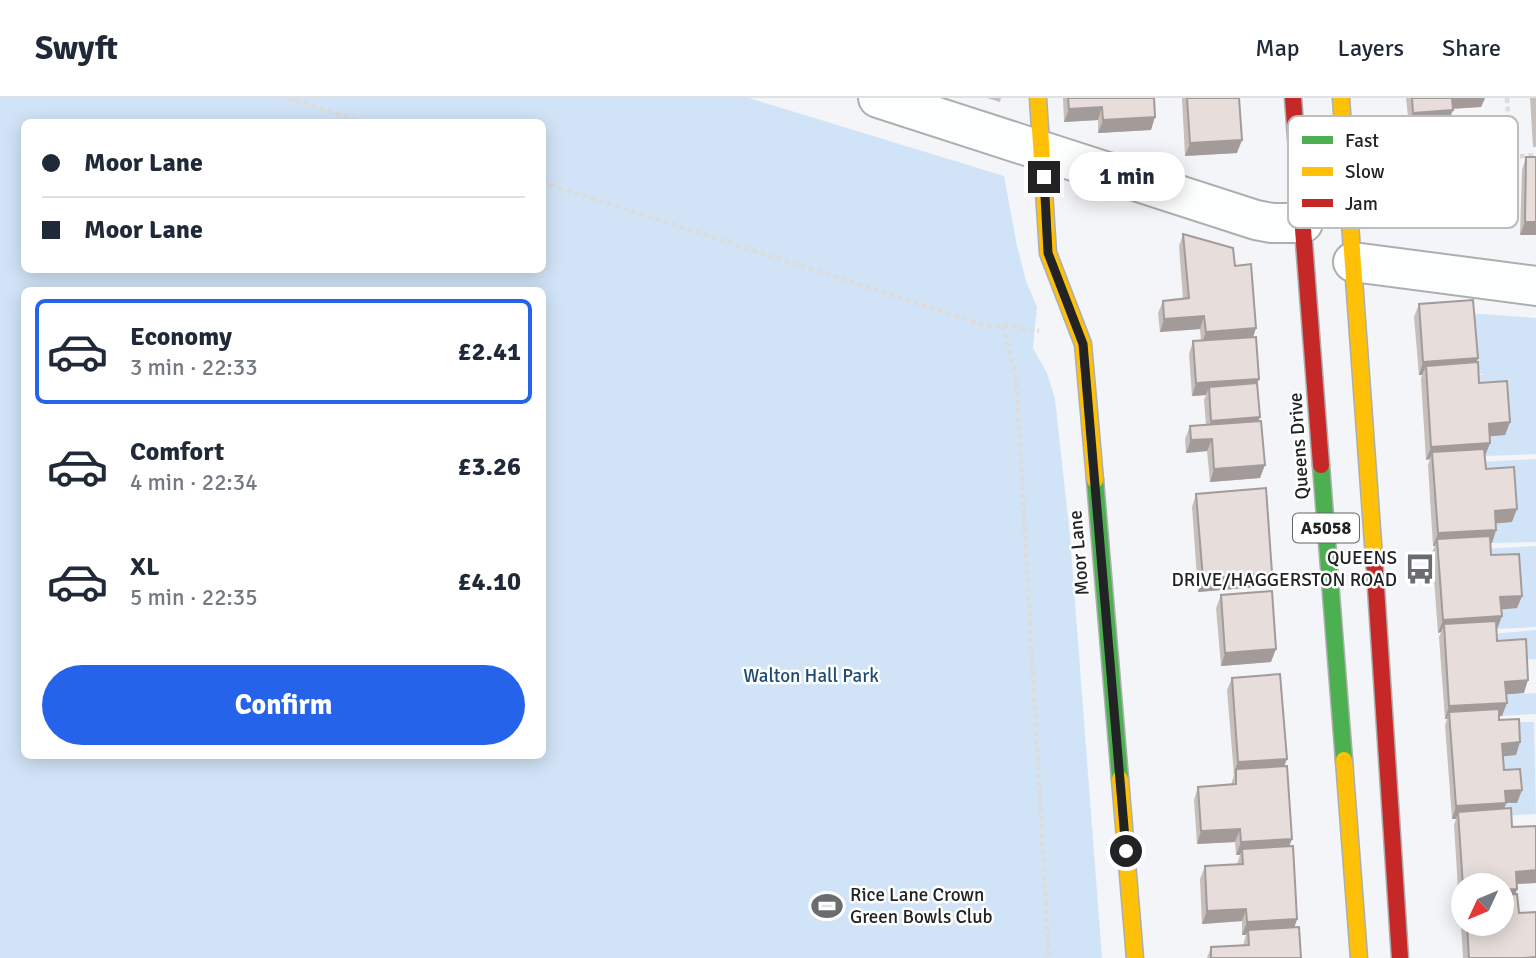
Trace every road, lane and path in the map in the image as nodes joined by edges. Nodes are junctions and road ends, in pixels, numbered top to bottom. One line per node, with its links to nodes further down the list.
1 (287, 98): 10 (path)
2 (878, 98): 11 (street)
3 (1038, 98): 11 (main road, Moor Lane)
4 (1293, 98): 7 (main road, Queens Drive / A5058)
5 (1341, 98): 8 (main road, A5058)
6 (1507, 98): 9 (path)
7 (1294, 116)
8 (1342, 116)
9 (1508, 116)
10 (353, 119)
11 (1042, 151): 15 (street); 21 (main road, Moor Lane)
12 (1536, 155): 13 (path)
13 (1518, 156)
14 (546, 182): 20 (path)
15 (1288, 223)
16 (1303, 228): 24 (main road, Queens Drive / A5058)
17 (1351, 228): 18 (main road, A5058)
18 (1353, 262): 19 (street); 25 (main road, A5058)
19 (1536, 286)
20 (1003, 325): 21 (path); 22 (path)
21 (1083, 344): 23 (main road, Moor Lane)
22 (1049, 958)
23 (1135, 958)
24 (1359, 958)
25 (1400, 958)

